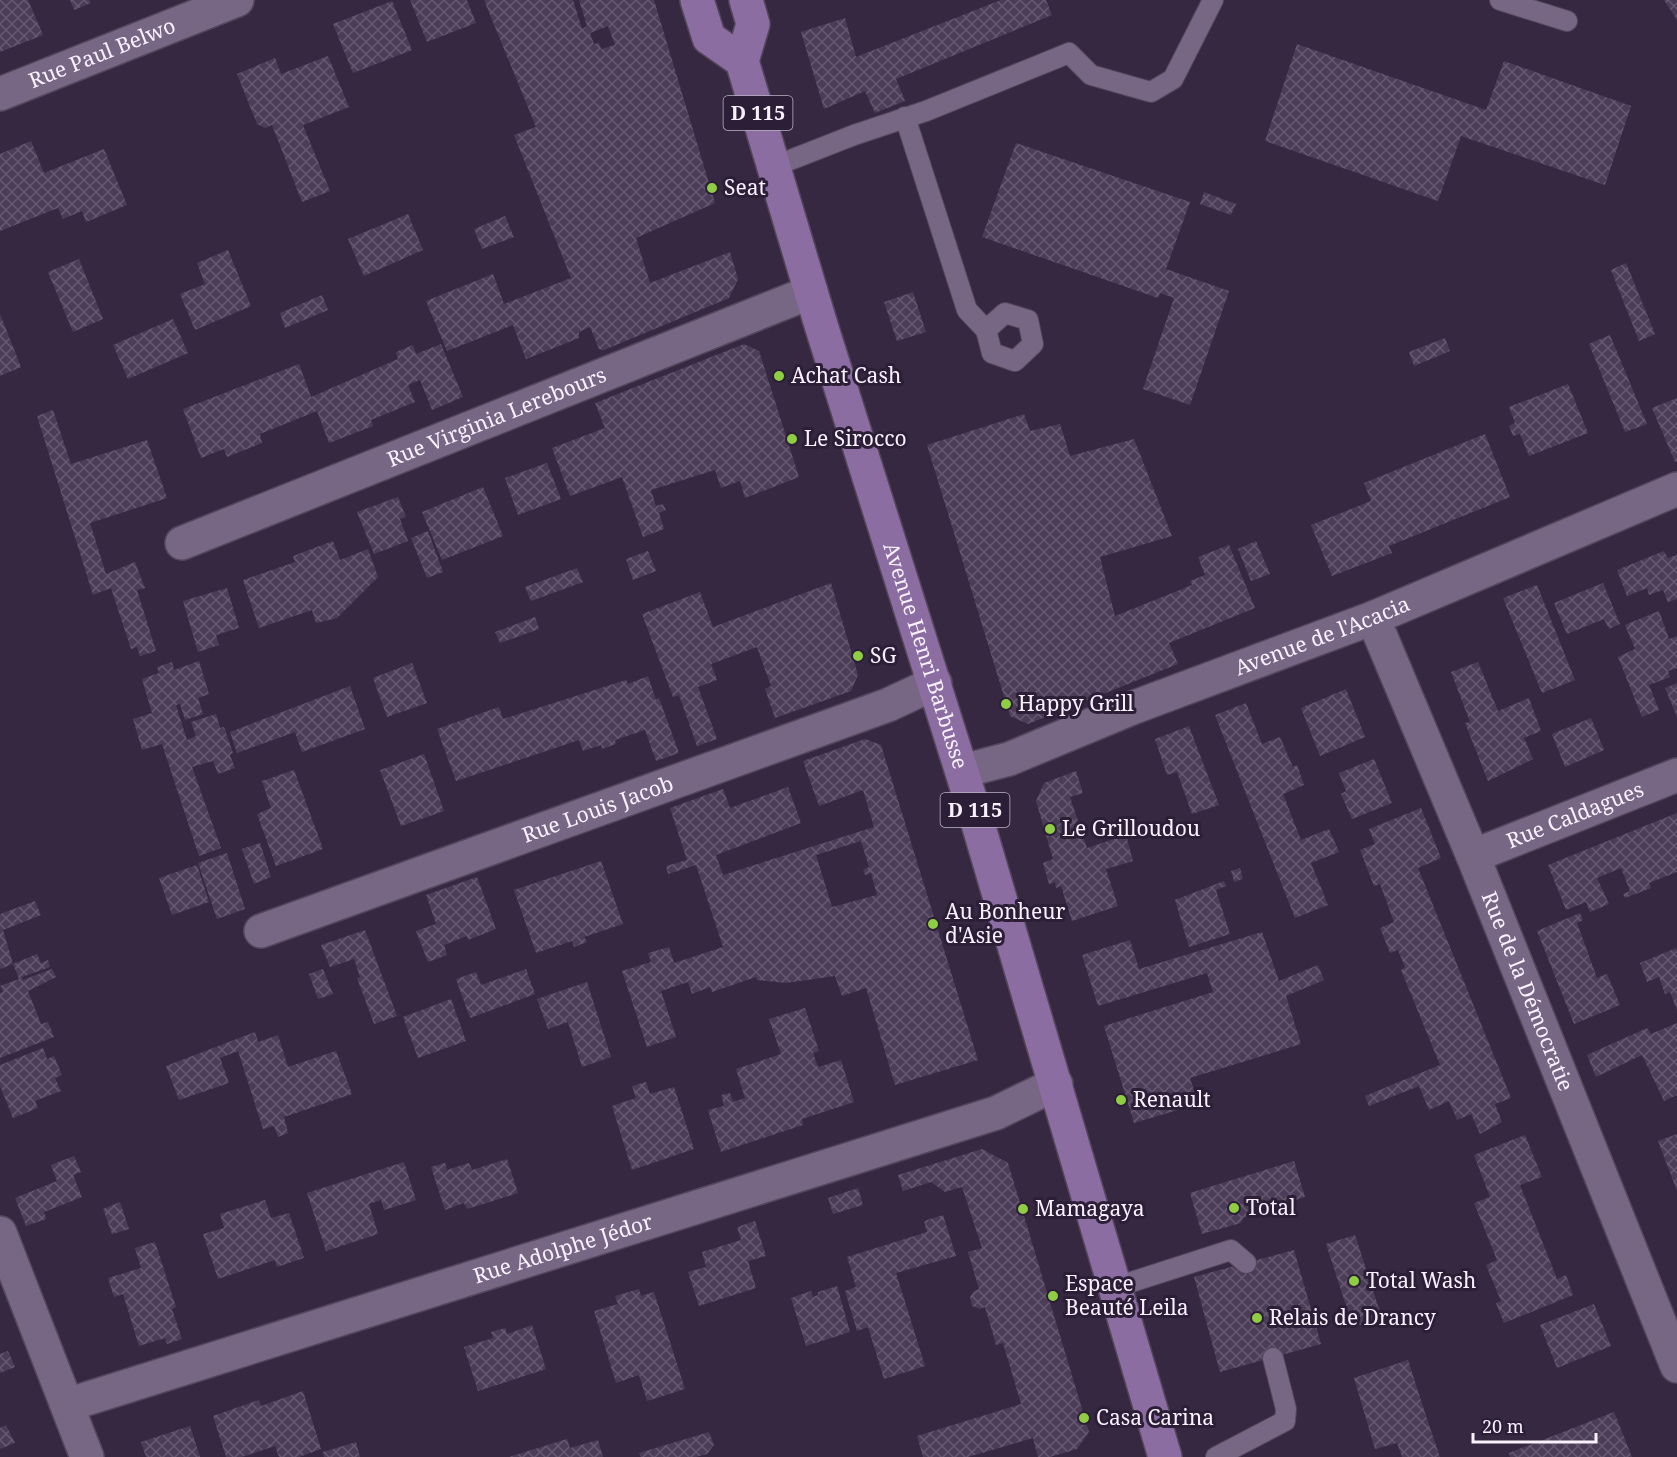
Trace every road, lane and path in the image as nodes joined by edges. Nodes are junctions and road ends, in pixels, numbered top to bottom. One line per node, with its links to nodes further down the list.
1 (237, 0): 8 (street, Rue Paul Belwo)
2 (697, 0): 7 (main road)
3 (746, 0): 7 (main road)
4 (1213, 0): 9 (lane)
5 (1500, 0): 6 (lane)
6 (1567, 21)
7 (742, 61): 10 (main road, D 115)
8 (0, 94)
9 (905, 117): 10 (lane); 12 (lane)
10 (775, 166): 11 (main road, Avenue Henri Barbusse / D 115)
11 (811, 292): 14 (street, Rue Virginia Lerebours); 16 (main road, Avenue Henri Barbusse / D 115)
12 (986, 330)
13 (1677, 489): 15 (street, Avenue de l'Acacia)
14 (182, 543)
15 (1374, 618): 17 (street, Avenue de l'Acacia); 19 (street, Rue de la Démocratie)
16 (935, 683): 17 (main road, Avenue Henri Barbusse / D 115); 20 (street, Rue Louis Jacob)
17 (963, 771): 21 (main road, Avenue Henri Barbusse / D 115)
18 (1677, 775): 19 (street, Rue Caldagues)
19 (1473, 856): 26 (street, Rue de la Démocratie)
20 (261, 931)
21 (1056, 1084): 24 (main road, Avenue Henri Barbusse / D 115); 27 (street, Rue Adolphe Jédor)
22 (0, 1233): 27 (street)
23 (1246, 1263): 24 (lane)
24 (1116, 1287): 29 (main road, Avenue Henri Barbusse / D 115)
25 (1273, 1358): 30 (lane)
26 (1677, 1366)
27 (67, 1405): 28 (street)
28 (87, 1457)
29 (1164, 1457)
30 (1216, 1457)

